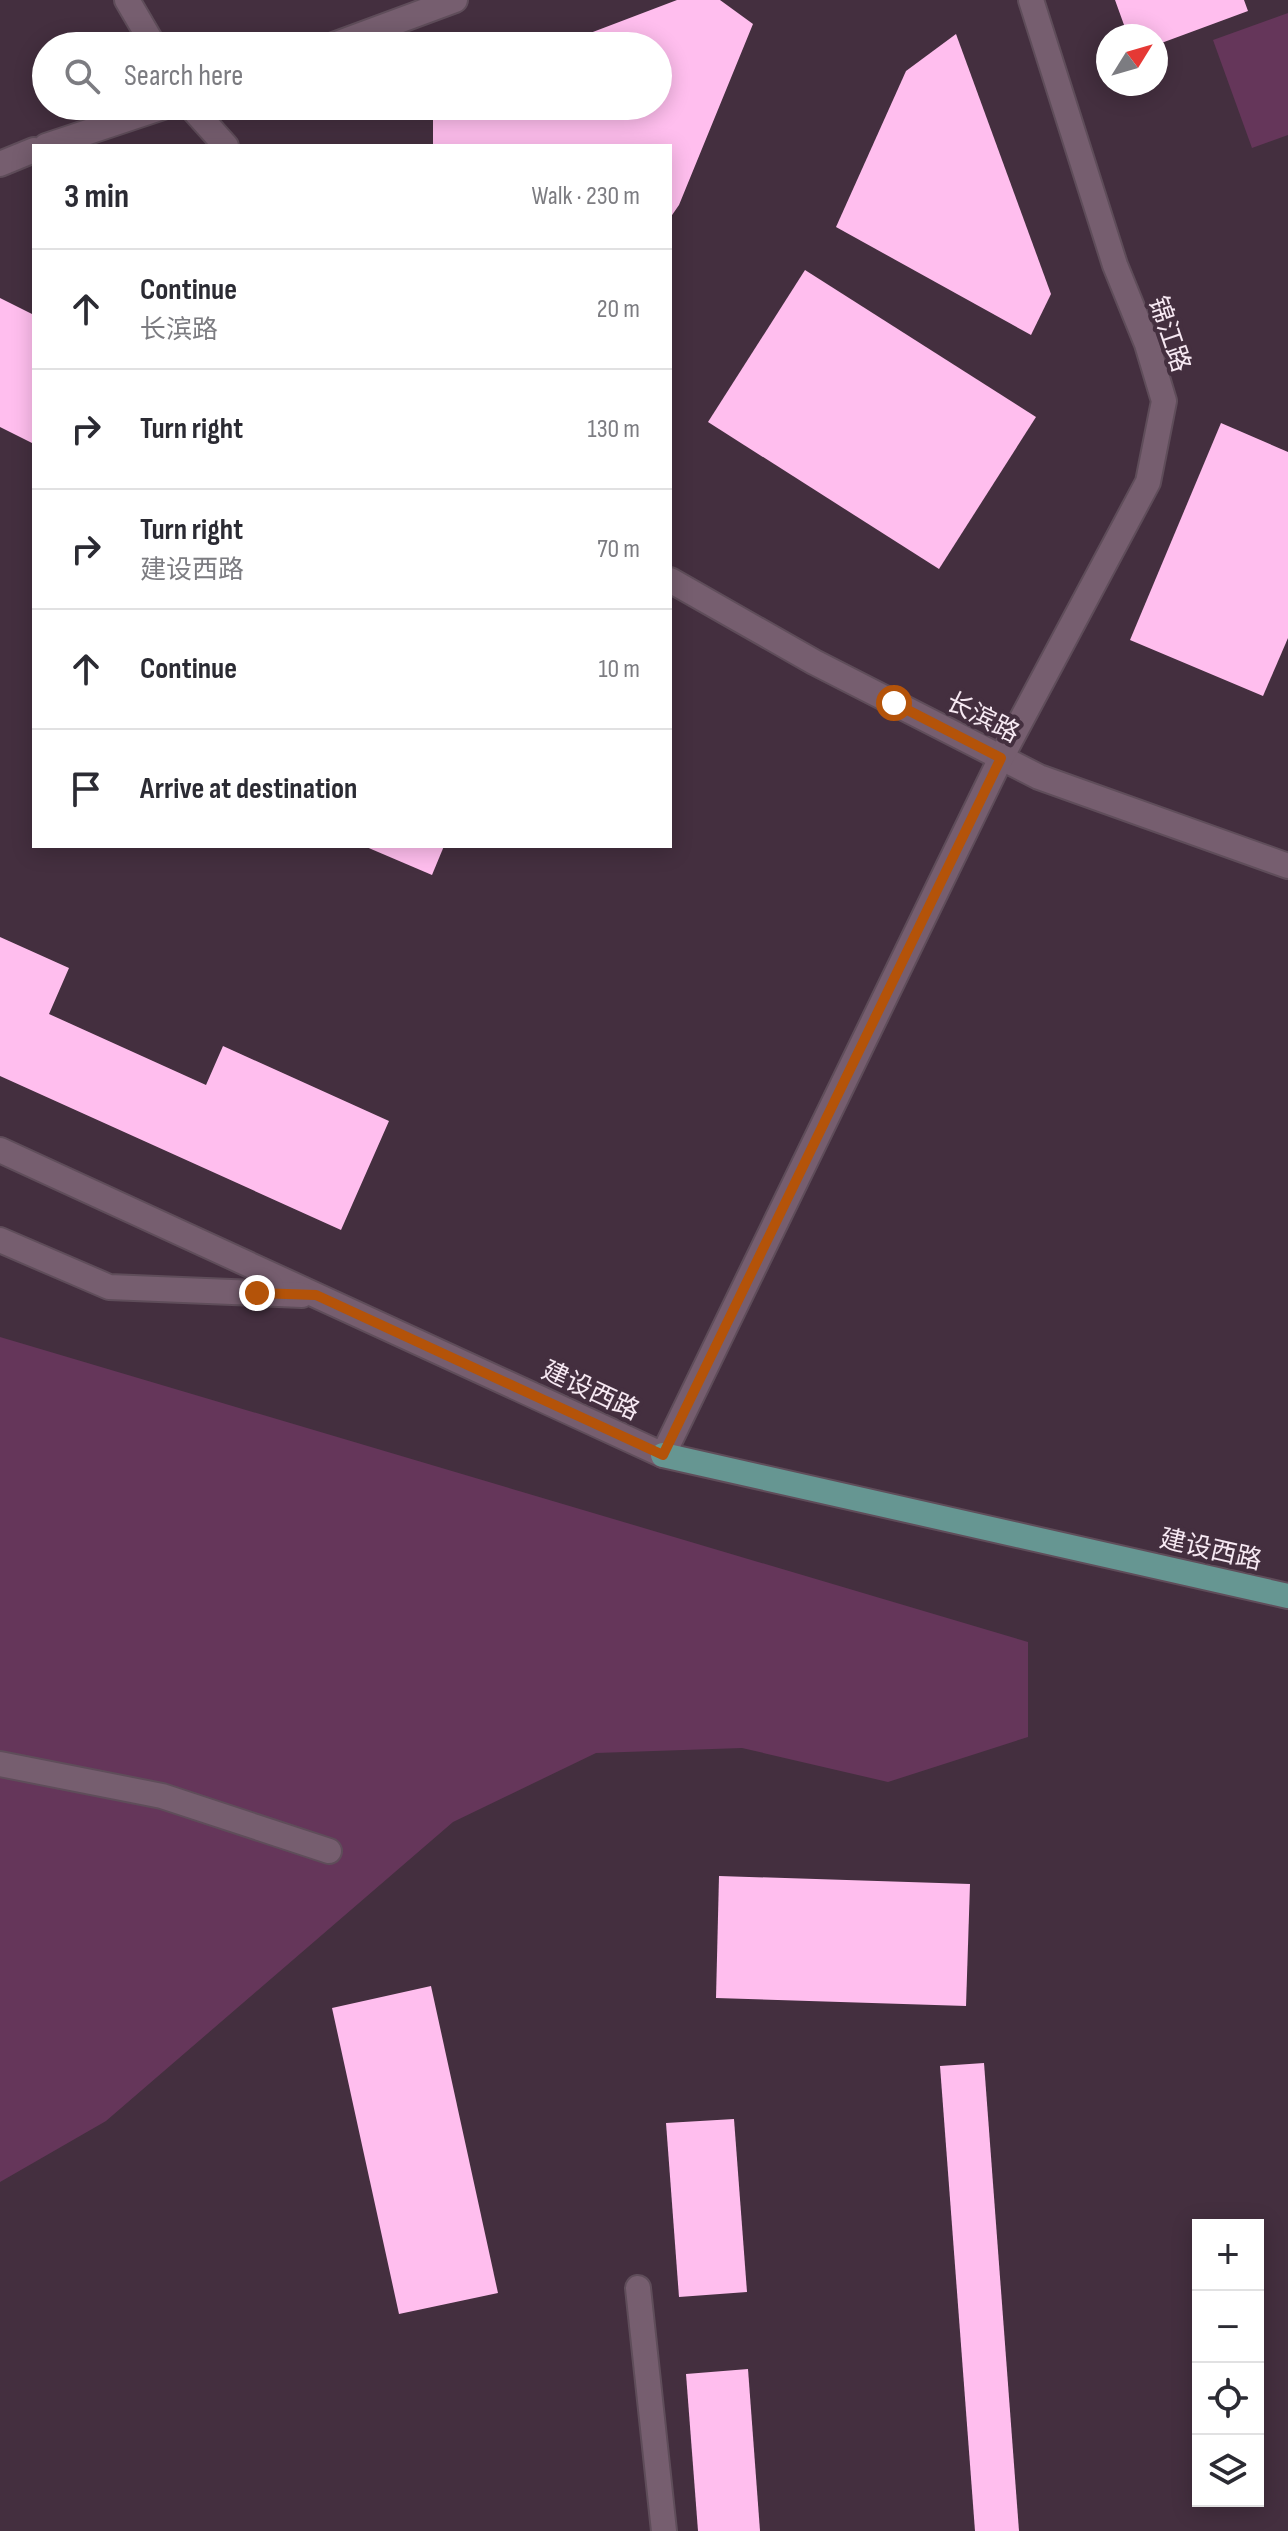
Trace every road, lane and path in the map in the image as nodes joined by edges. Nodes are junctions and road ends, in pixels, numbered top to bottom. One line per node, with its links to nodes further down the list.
1 (127, 0): 4 (street)
2 (455, 0): 5 (street)
3 (1031, 0): 13 (street, 锦江路)
4 (146, 32)
5 (369, 32)
6 (124, 120): 8 (street)
7 (203, 120): 9 (street)
8 (52, 144)
9 (224, 144)
10 (32, 151): 11 (street)
11 (0, 164)
12 (672, 581): 13 (street, 长滨路)
13 (1001, 758): 14 (street, 长滨路); 18 (street, 锦江路)
14 (1288, 866)
15 (0, 1150): 17 (street, 建设西路)
16 (0, 1240): 17 (street)
17 (316, 1295): 18 (street, 建设西路)
18 (663, 1455): 19 (main road, 建设西路)
19 (1288, 1596)
20 (0, 1764): 21 (street)
21 (329, 1851)
22 (638, 2288): 23 (street)
23 (664, 2531)

